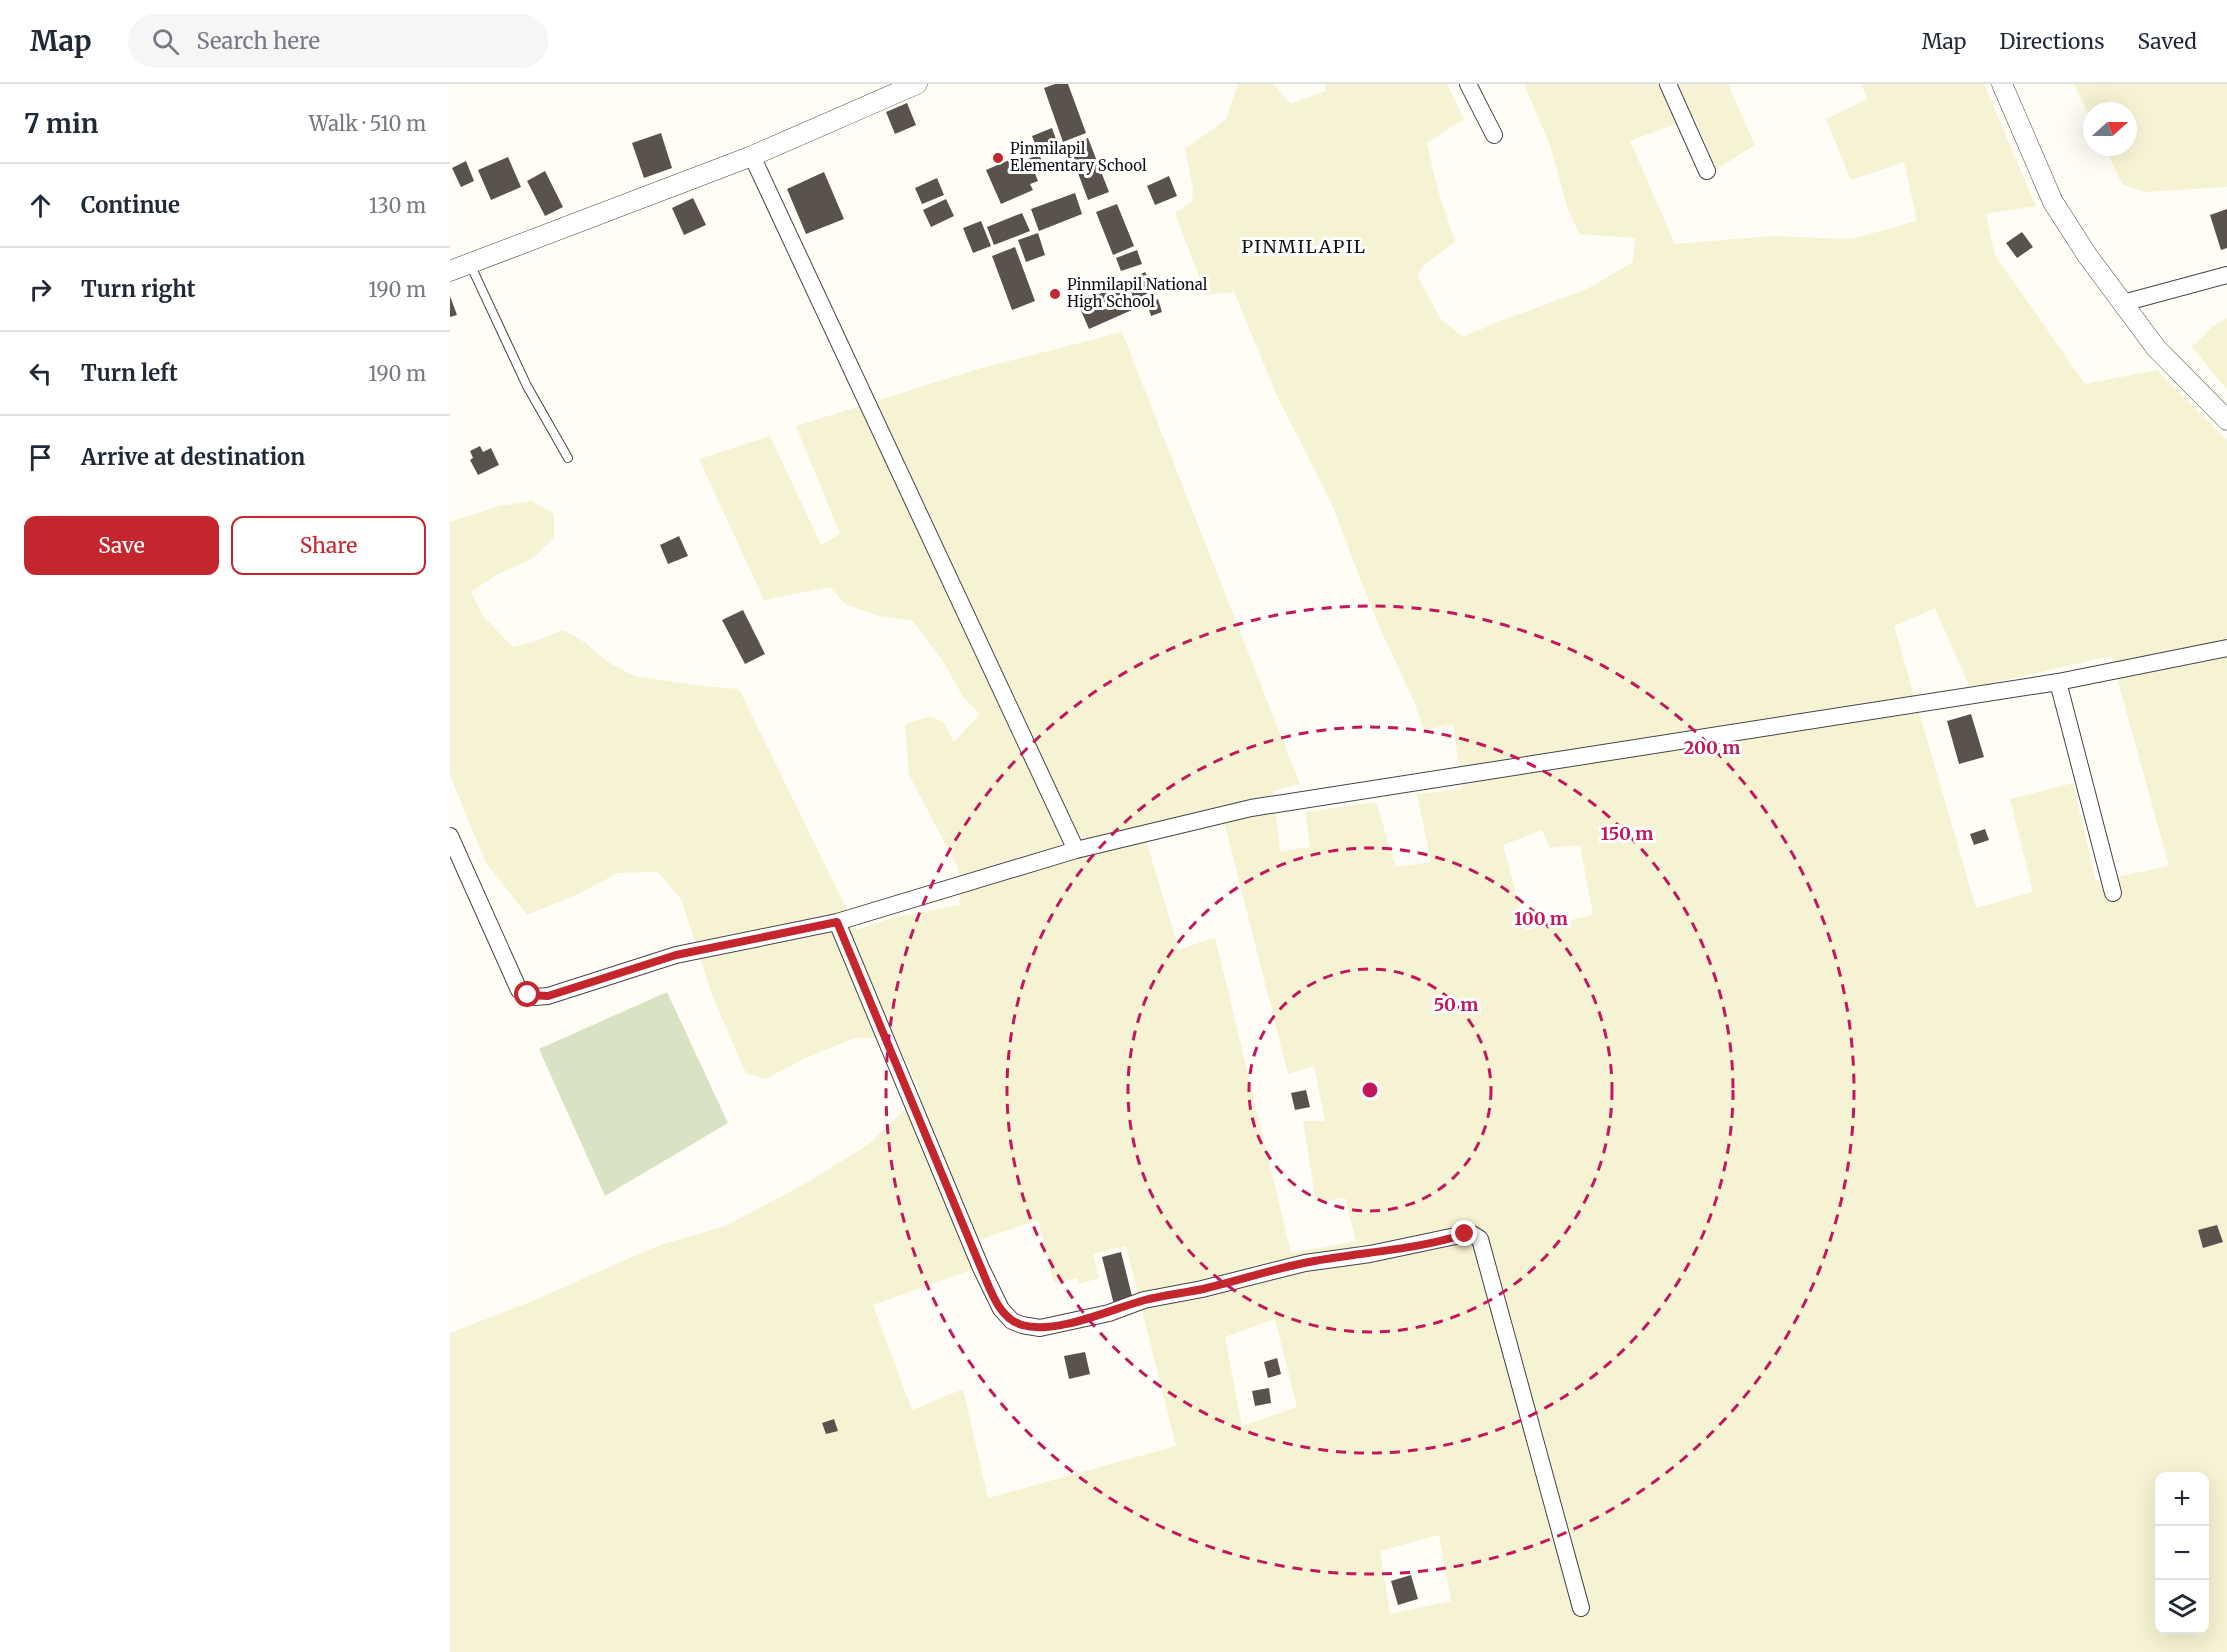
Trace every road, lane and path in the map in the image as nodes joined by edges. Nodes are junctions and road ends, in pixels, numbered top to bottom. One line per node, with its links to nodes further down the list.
1 (917, 84): 6 (street)
2 (1468, 84): 5 (street)
3 (1668, 84): 7 (street)
4 (2002, 84): 11 (street)
5 (1494, 135)
6 (752, 156): 8 (street); 17 (street)
7 (1707, 171)
8 (470, 263): 9 (street); 13 (lane)
9 (450, 271)
10 (2227, 276): 11 (street)
11 (2123, 303): 12 (street)
12 (2227, 420)
13 (568, 458)
14 (2227, 648): 15 (street)
15 (2058, 682): 17 (street); 18 (street)
16 (450, 836): 19 (street)
17 (1076, 850): 19 (street)
18 (2113, 893)
19 (837, 922): 20 (street)
20 (1581, 1608)

